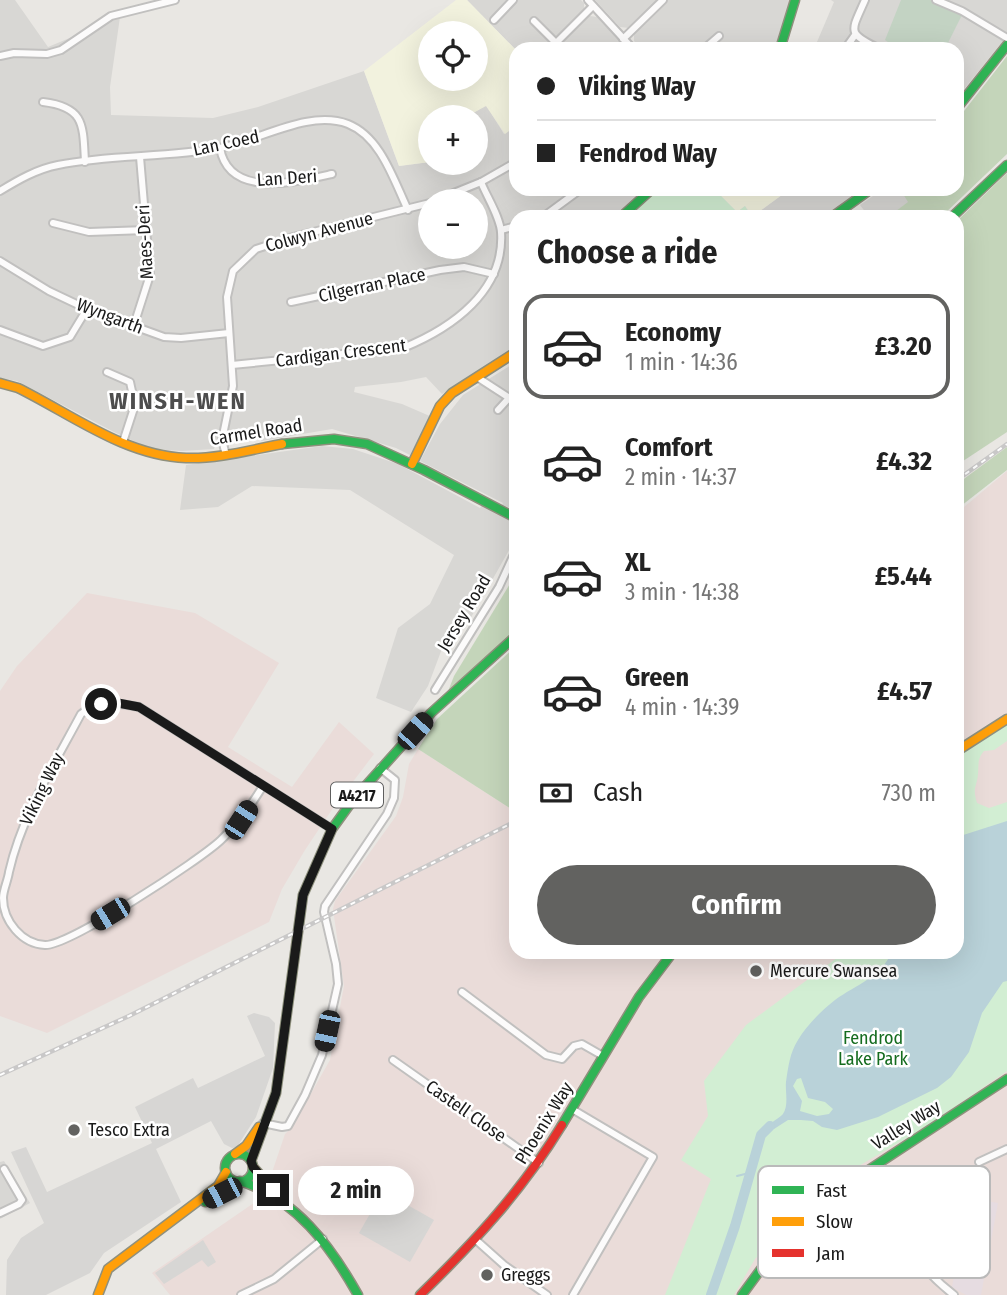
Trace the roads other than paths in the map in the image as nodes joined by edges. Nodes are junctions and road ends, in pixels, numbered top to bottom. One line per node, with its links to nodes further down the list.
1 (175, 0): 22 (street)
2 (513, 0): 8 (street)
3 (663, 0): 13 (street)
4 (795, 0): 18 (street)
5 (865, 0): 10 (street)
6 (936, 0): 12 (street)
7 (591, 3): 13 (street); 15 (street)
8 (494, 20)
9 (534, 22): 14 (street)
10 (855, 35): 19 (street); 20 (street)
11 (719, 36): 17 (street)
12 (1007, 38)
13 (623, 39): 16 (street)
14 (555, 42)
15 (557, 42)
16 (626, 42)
17 (712, 42)
18 (782, 42)
19 (850, 42)
20 (865, 42)
21 (1007, 45): 23 (street)
22 (0, 55)
23 (964, 99)
24 (43, 102): 27 (street)
25 (220, 148): 26 (street, Lan Coed); 30 (street, Lan Deri); 38 (street, Lan Coed)
26 (140, 157): 27 (street, Lan Coed); 45 (street, Maes-Deri)
27 (85, 162): 33 (street, Lan Coed)
28 (1007, 165): 42 (street)
29 (509, 166): 31 (street, Colwyn Avenue)
30 (331, 174)
31 (481, 182): 32 (street, Colwyn Avenue); 46 (street, Cardigan Crescent)
32 (464, 189)
33 (0, 191)
34 (572, 196): 39 (street)
35 (644, 196): 40 (street)
36 (861, 196): 41 (street)
37 (418, 207): 38 (street, Colwyn Avenue)
38 (408, 210): 53 (street, Colwyn Avenue)
39 (552, 210)
40 (629, 210)
41 (842, 210)
42 (959, 210)
43 (53, 223): 45 (street)
44 (509, 228): 46 (street)
45 (146, 230): 51 (street, Maes-Deri)
46 (501, 230): 48 (street, Cardigan Crescent)
47 (0, 261): 50 (street, Wyngarth)
48 (494, 274): 49 (street, Cilgerran Place); 55 (street, Cardigan Crescent)
49 (292, 302)
50 (87, 309): 51 (street, Wyngarth); 52 (street)
51 (134, 325): 53 (street, Wyngarth)
52 (0, 330)
53 (229, 333): 55 (street, Colwyn Avenue)
54 (509, 356): 57 (street)
55 (232, 365): 63 (street, Colwyn Avenue)
56 (107, 372): 62 (street)
57 (477, 377): 59 (street); 64 (street)
58 (0, 383): 62 (street, Carmel Road)
59 (509, 398)
60 (509, 402): 61 (street)
61 (498, 410)
62 (123, 442): 63 (street, Carmel Road)
63 (226, 455): 64 (street, Carmel Road)
64 (412, 464): 65 (street, Carmel Road)
65 (509, 514)
66 (509, 565): 68 (street, Jersey Road)
67 (509, 642): 71 (street, A4217)
68 (435, 690)
69 (1007, 719): 70 (street)
70 (964, 747)
71 (380, 768): 73 (street, A4217); 80 (street)
72 (263, 786): 72 (street, Viking Way); 73 (street, Viking Way)
73 (332, 829): 80 (street, A4217)
74 (667, 959): 76 (street, Phoenix Way)
75 (461, 992): 76 (street)
76 (603, 1056): 79 (street, Phoenix Way)
77 (393, 1060): 84 (street, Castell Close)
78 (1007, 1079): 86 (street, Valley Way)
79 (572, 1109): 84 (street, Phoenix Way); 102 (street)
80 (264, 1124): 82 (street, A4217); 85 (street, A4217)
81 (1007, 1149): 83 (street)
82 (235, 1154): 85 (street); 88 (street)
83 (979, 1162)
84 (538, 1163): 94 (street, Phoenix Way)
85 (252, 1164): 89 (street); 90 (street)
86 (869, 1166)
87 (4, 1169): 92 (street)
88 (226, 1171): 89 (street); 91 (street)
89 (239, 1182): 90 (street); 91 (street)
90 (291, 1208): 93 (street)
91 (188, 1211): 97 (street)
92 (0, 1213)
93 (323, 1240): 98 (street); 99 (street)
94 (476, 1240): 100 (street, Phoenix Way); 101 (street)
95 (758, 1271): 103 (street, Valley Way)
96 (935, 1278): 104 (street)
97 (98, 1295)
98 (241, 1295)
99 (358, 1295)
100 (420, 1295)
101 (547, 1295)
102 (573, 1295)
103 (742, 1295)
104 (954, 1295)

